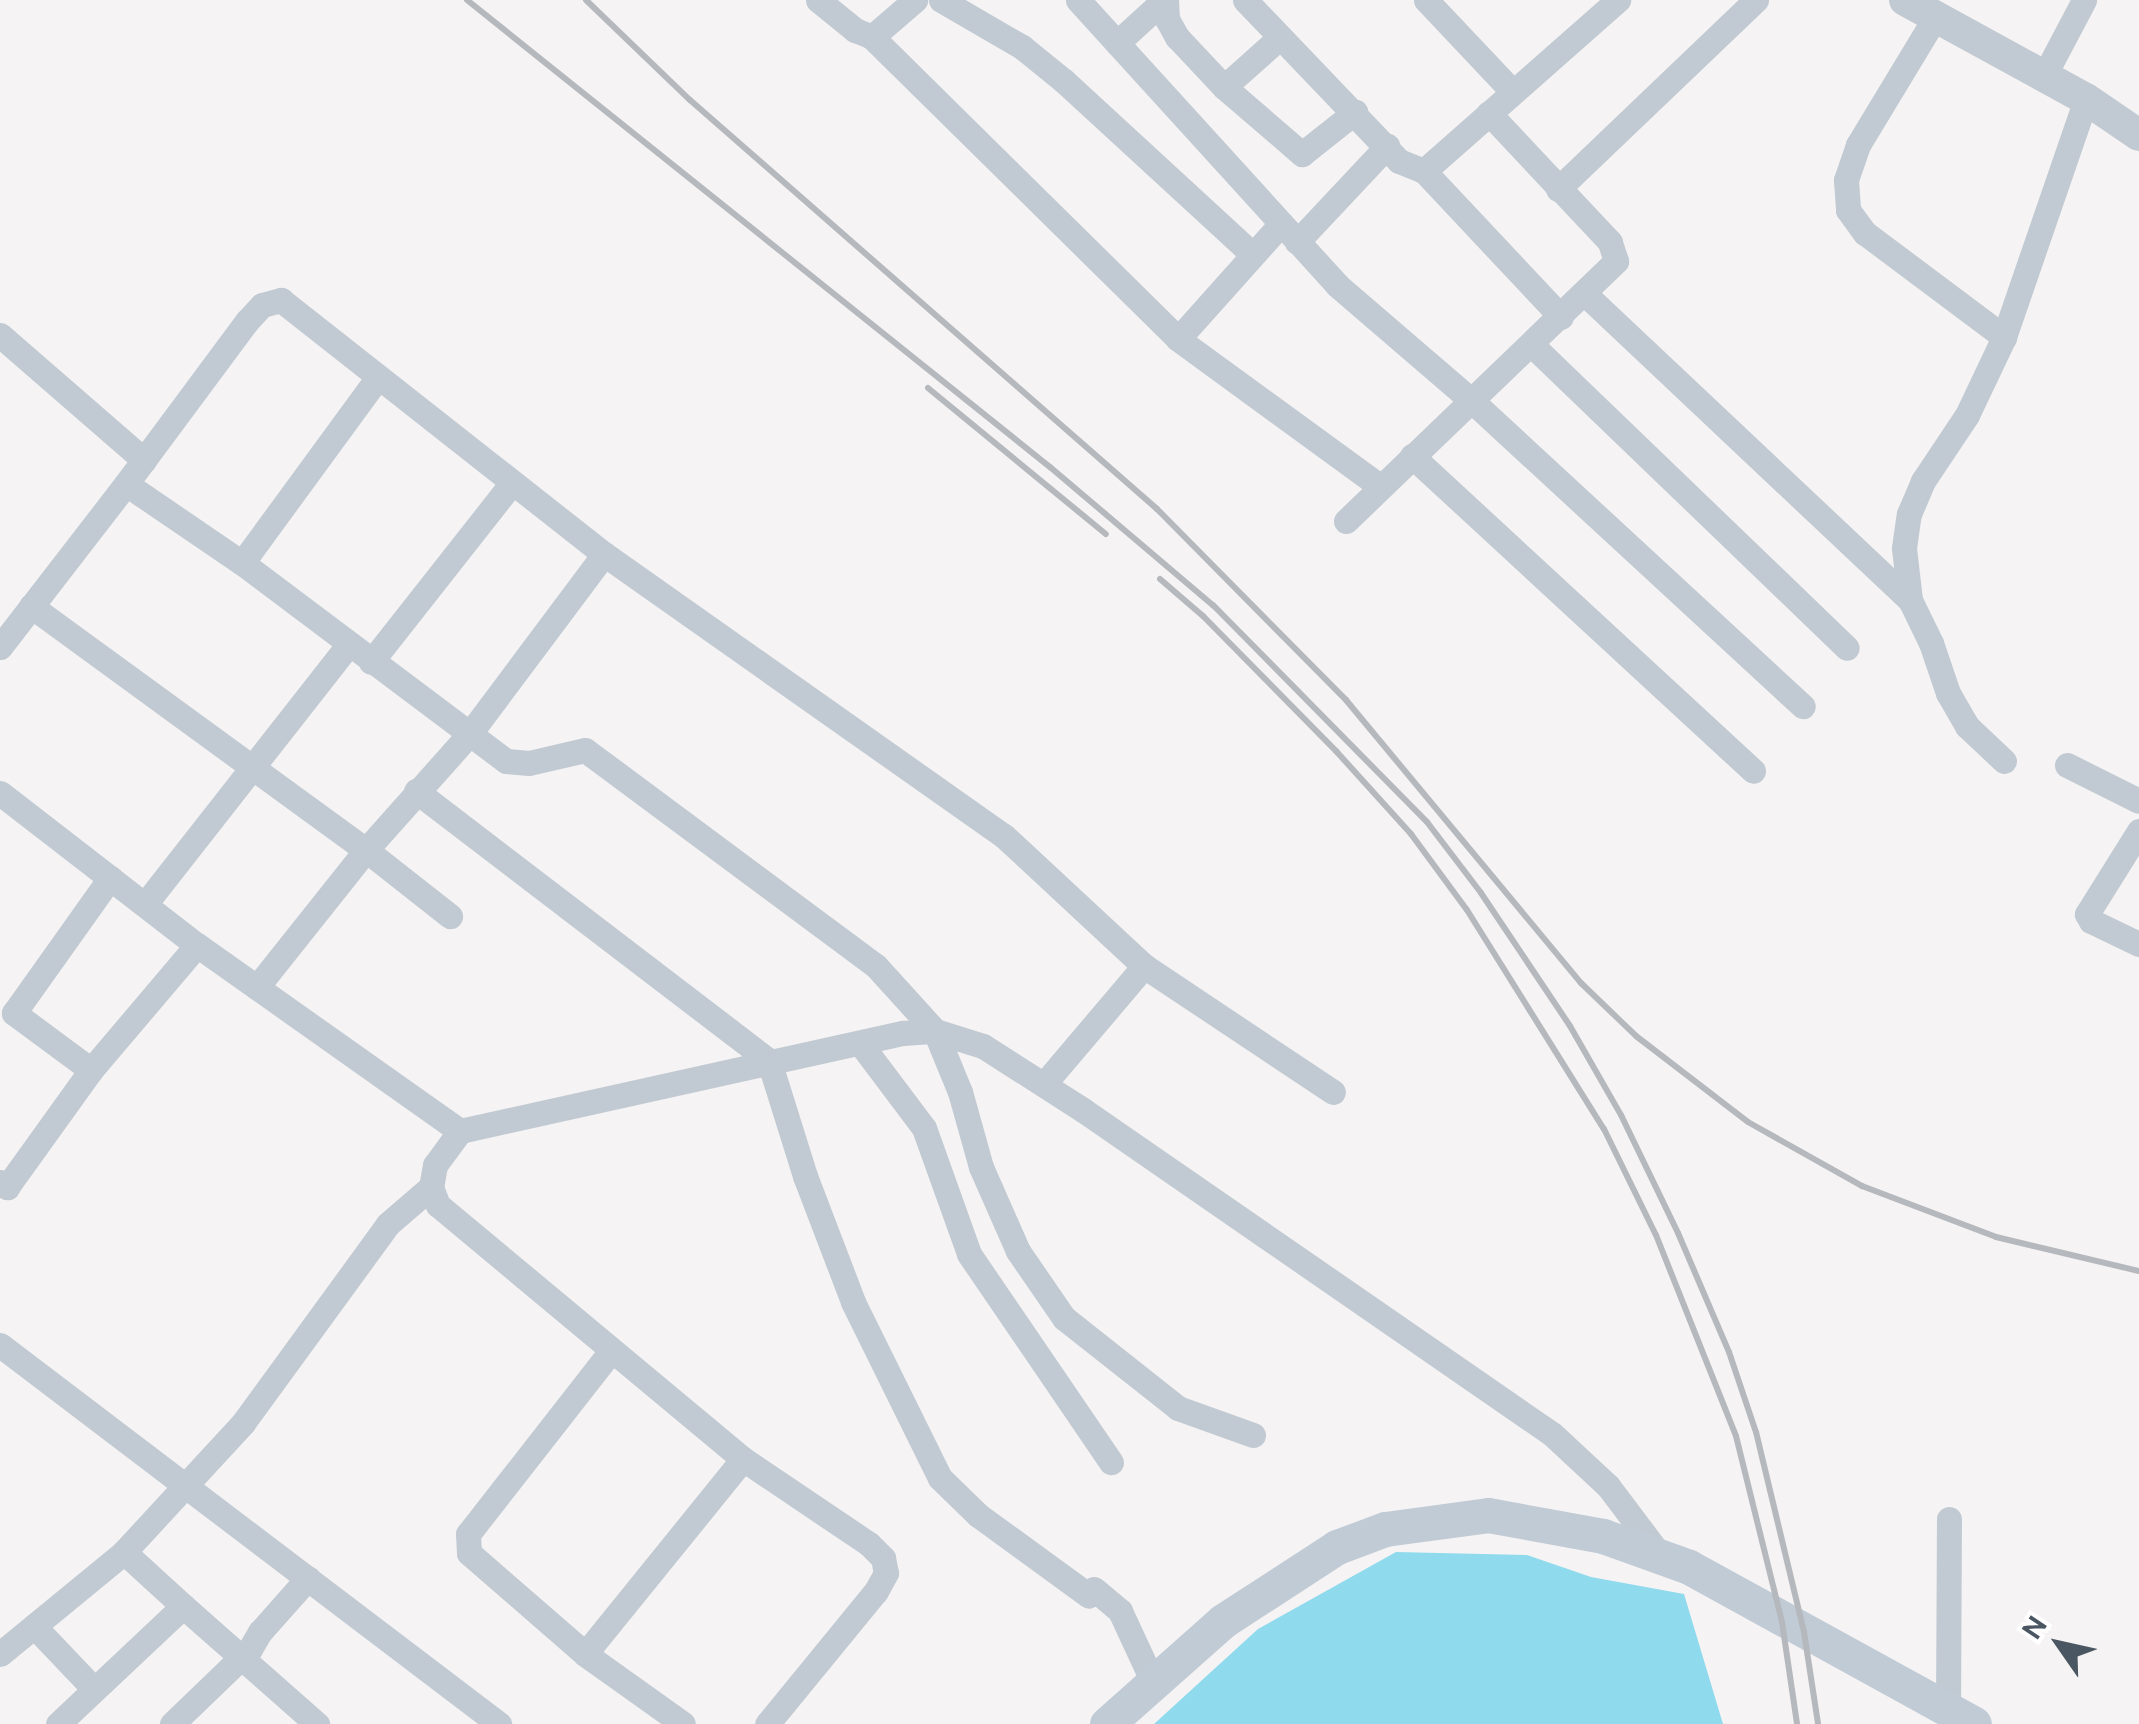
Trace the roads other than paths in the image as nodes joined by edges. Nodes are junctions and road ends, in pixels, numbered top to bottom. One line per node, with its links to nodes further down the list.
1 (818, 0): 12 (street)
2 (915, 0): 12 (street)
3 (941, 0): 26 (street)
4 (1078, 0): 14 (street)
5 (1165, 0): 14 (street); 16 (street)
6 (1245, 0): 13 (street)
7 (1426, 0): 17 (street)
8 (1618, 0): 17 (street)
9 (1756, 0): 24 (street)
10 (2084, 0): 15 (street)
11 (1921, 6): 15 (street); 30 (street)
12 (872, 37): 31 (street)
13 (1278, 38): 16 (street); 19 (street)
14 (1118, 43): 25 (street)
15 (2044, 76): 18 (street)
16 (1224, 87): 19 (street)
17 (1512, 91): 20 (street)
18 (2086, 99): 21 (street); 30 (street)
19 (1355, 112): 22 (street)
20 (1490, 113): 23 (street); 24 (street)
21 (2139, 135)
22 (1387, 146): 23 (street); 25 (street)
23 (1424, 171): 28 (street)
24 (1558, 189): 27 (street)
25 (1288, 234): 26 (street); 34 (street)
26 (1252, 253): 31 (street)
27 (1584, 293): 28 (street); 43 (street)
28 (1561, 317): 32 (street)
29 (0, 335): 36 (street)
30 (2004, 336): 43 (street)
31 (1178, 339): 39 (street)
32 (1531, 344): 34 (street); 47 (street)
33 (378, 376): 36 (street); 37 (street); 42 (street)
34 (1472, 402): 35 (street); 49 (street)
35 (1412, 456): 39 (street); 54 (street)
36 (144, 460): 38 (street)
37 (512, 482): 41 (street); 48 (street)
38 (126, 484): 42 (street); 44 (street)
39 (1381, 487): 40 (street)
40 (1346, 520)
41 (604, 554): 50 (street); 65 (street)
42 (242, 563): 45 (street)
43 (1910, 600): 51 (street)
44 (31, 606): 46 (street); 52 (street)
45 (348, 645): 48 (street); 52 (street)
46 (0, 647)
47 (1847, 648)
48 (372, 662): 50 (street)
49 (1803, 706)
50 (471, 732): 55 (street); 68 (street)
51 (2004, 761)
52 (250, 765): 59 (street); 61 (street)
53 (2068, 766): 57 (street)
54 (1753, 771)
55 (416, 791): 59 (street); 70 (street)
56 (0, 793): 60 (street)
57 (2139, 800)
58 (2139, 831): 63 (street)
59 (366, 850): 62 (street); 66 (street)
60 (110, 878): 64 (street); 67 (street)
61 (153, 894)
62 (450, 916)
63 (2139, 944)
64 (197, 945): 66 (street); 71 (street)
65 (1144, 966): 72 (street); 73 (street)
66 (256, 988): 74 (street)
67 (7, 1017): 71 (street)
68 (935, 1031): 69 (street); 72 (street); 79 (street)
69 (882, 1038): 70 (street); 81 (street)
70 (769, 1061): 74 (street); 92 (street)
71 (91, 1070): 76 (street)
72 (1044, 1084): 85 (street)
73 (1333, 1092)
74 (460, 1131): 75 (street)
75 (431, 1187): 78 (street); 82 (street)
76 (2, 1189)
77 (0, 1344): 82 (street)
78 (610, 1351): 80 (street); 90 (street)
79 (1253, 1435)
80 (743, 1459): 90 (street); 100 (street)
81 (1112, 1462)
82 (184, 1483): 84 (street); 86 (street)
83 (1949, 1520): 94 (street)
84 (124, 1552): 87 (street); 88 (street)
85 (1660, 1555): 92 (main road); 94 (main road)
86 (308, 1578): 91 (street); 98 (street)
87 (184, 1606): 91 (street); 93 (street)
88 (34, 1626): 89 (street); 93 (street)
89 (0, 1654)
90 (586, 1654): 99 (street)
91 (243, 1656): 96 (street); 97 (street)
92 (1153, 1682): 101 (main road)
93 (94, 1689): 95 (street)
94 (1961, 1716)
95 (58, 1724)
96 (172, 1724)
97 (317, 1724)
98 (499, 1724)
99 (684, 1724)
100 (767, 1724)
101 (1107, 1724)

